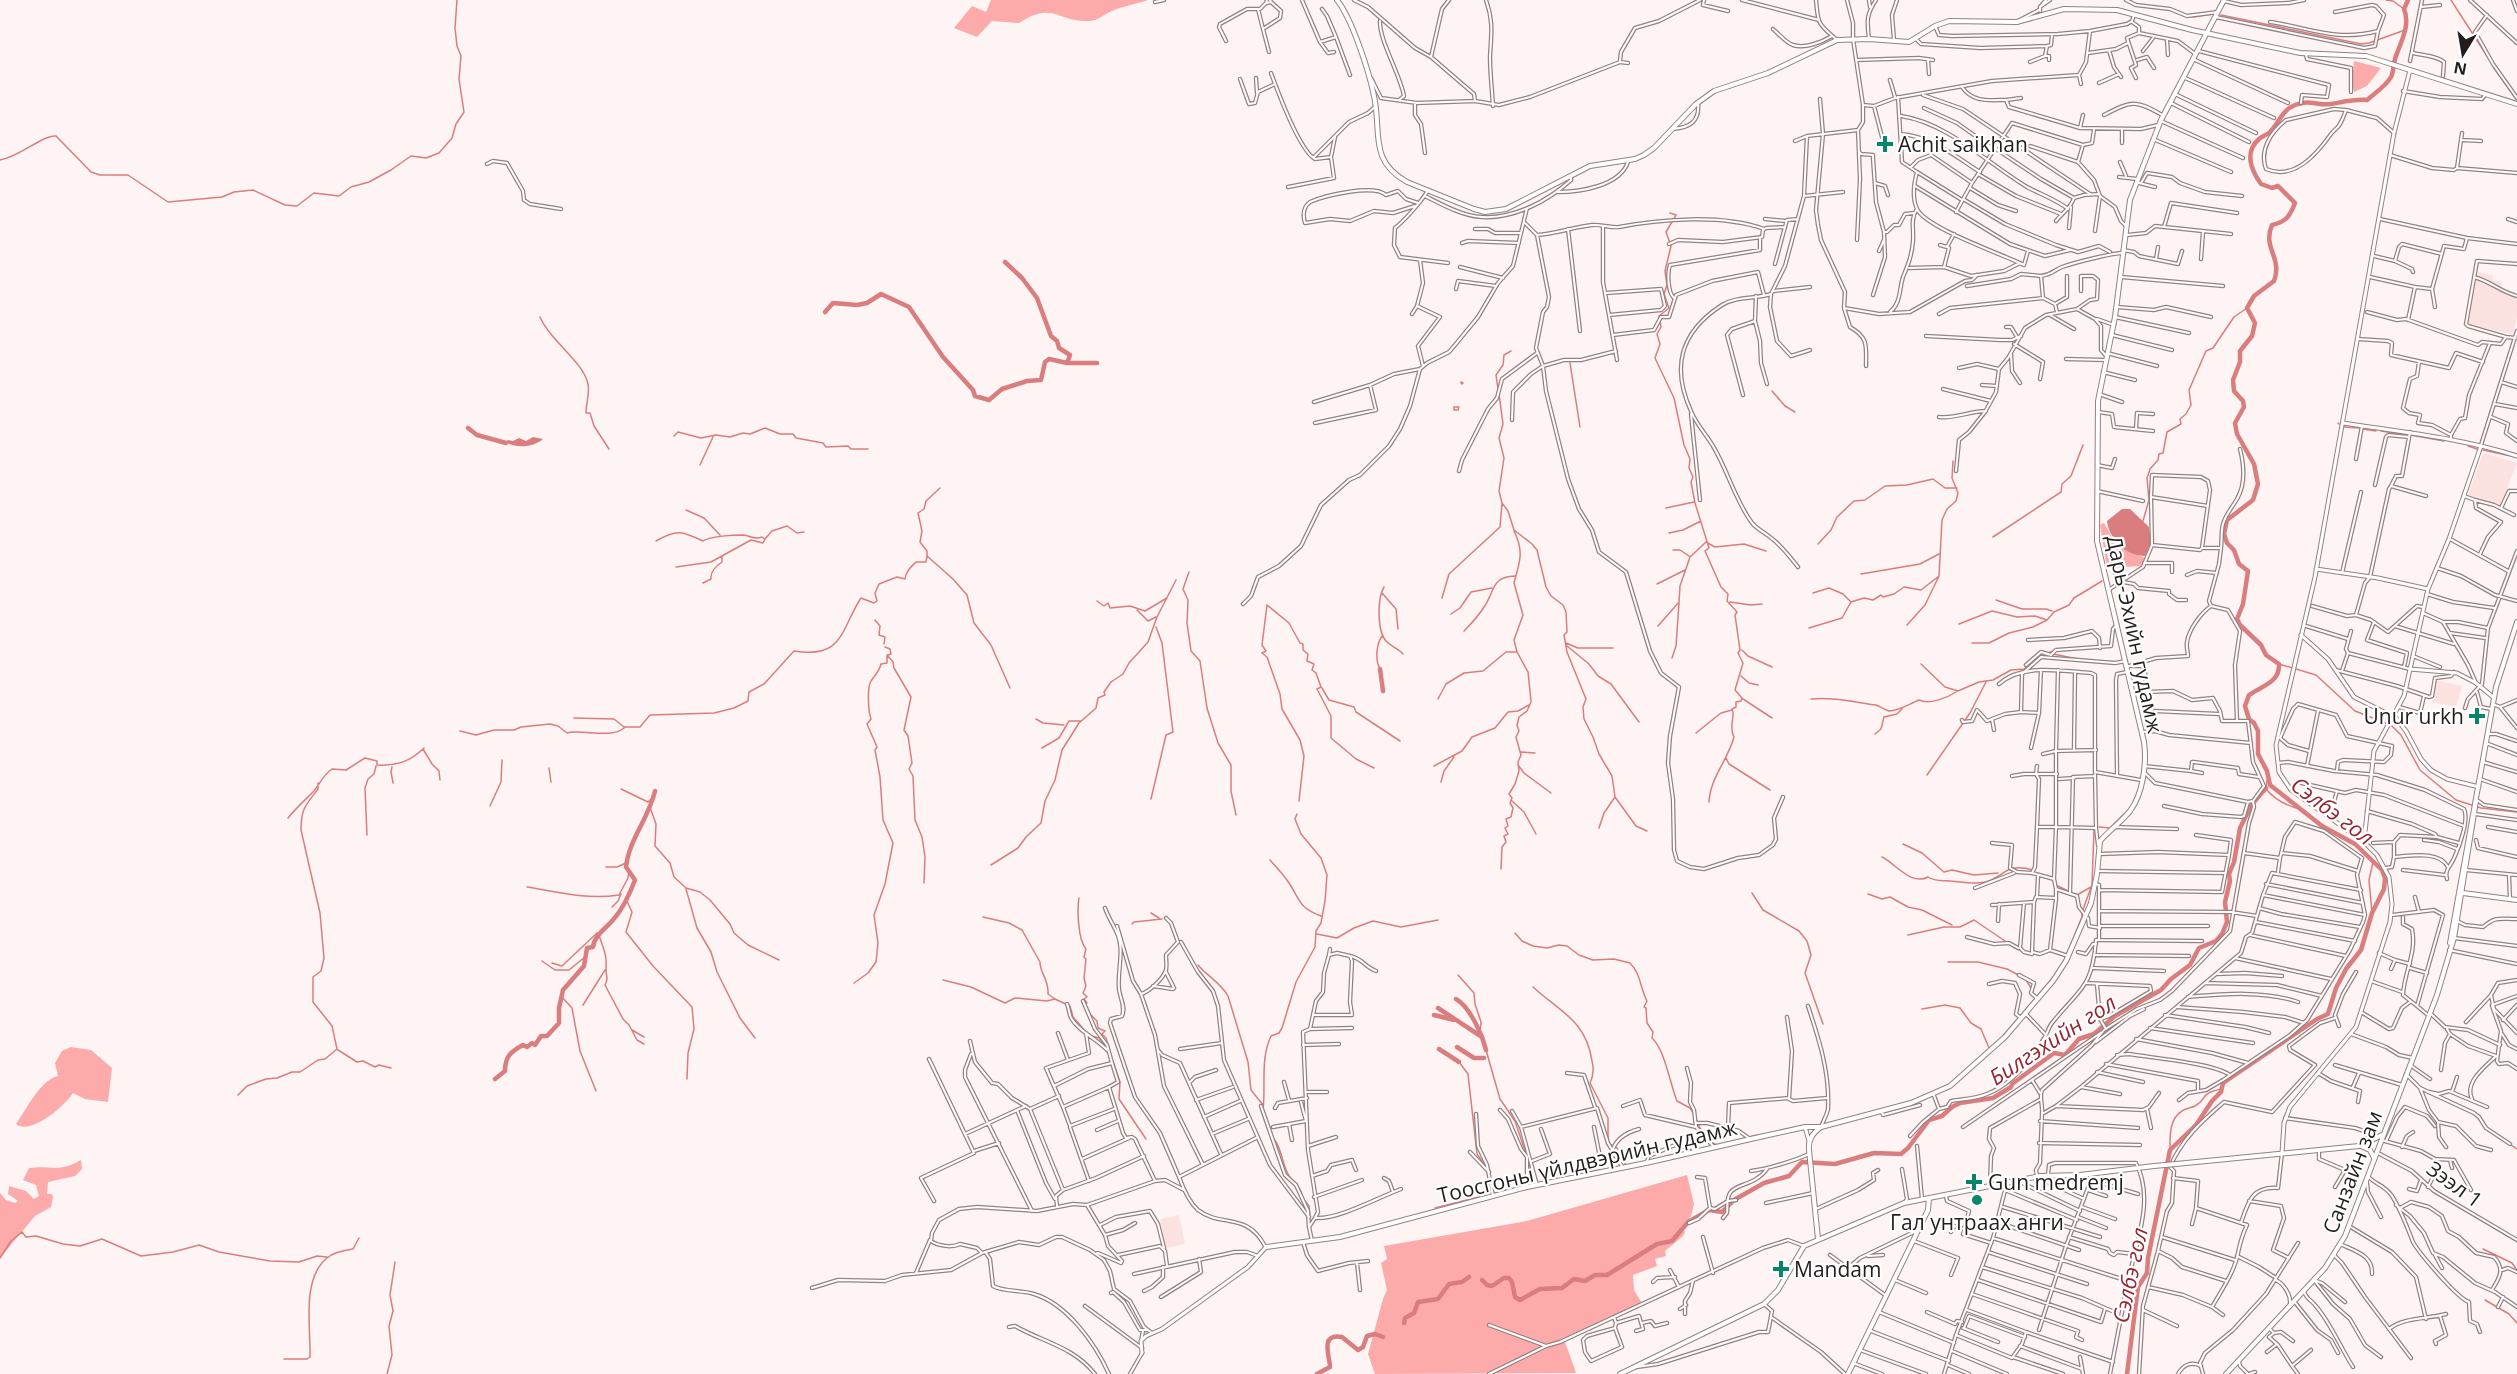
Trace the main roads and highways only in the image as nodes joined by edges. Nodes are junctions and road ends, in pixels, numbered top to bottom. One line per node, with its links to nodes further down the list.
1 (1337, 0): 3 (main road)
2 (2224, 1): 3 (main road, Дарь-Эхийн гудамж)
3 (2207, 33): 4 (main road); 10 (main road, Дарь-Эхийн гудамж)
4 (2517, 104)
5 (2517, 622): 6 (main road)
6 (2475, 811): 7 (main road); 7 (main road)
7 (2461, 893): 8 (main road); 9 (main road, Санзайн зам); 9 (main road, Санзайн зам)
8 (2517, 900)
9 (2450, 948): 11 (main road, Санзайн зам)
10 (1821, 1127): 18 (main road); 19 (main road, Тоосгоны үйлдвэрийн гудамж)
11 (2383, 1134): 12 (main road); 13 (main road, Санзайн зам)
12 (2359, 1146): 13 (main road); 14 (main road, bridge)
13 (2374, 1159): 22 (main road, Санзайн зам)
14 (1935, 1197): 15 (main road); 17 (main road)
15 (1929, 1198): 16 (main road); 17 (main road)
16 (1922, 1199): 17 (main road); 18 (main road)
17 (1928, 1210): 21 (main road)
18 (1818, 1239): 20 (main road)
19 (1266, 1247)
20 (1620, 1374)
21 (1846, 1374)
22 (2226, 1374)

